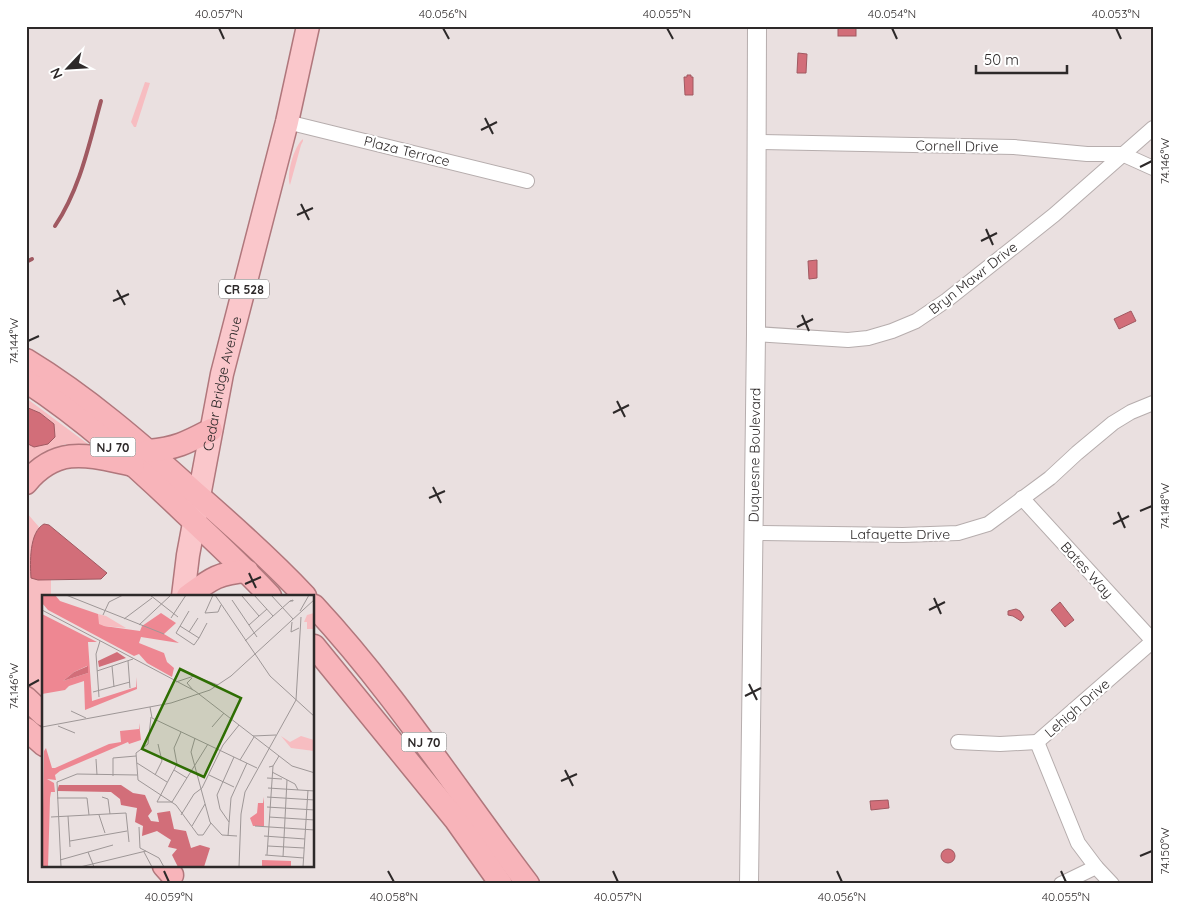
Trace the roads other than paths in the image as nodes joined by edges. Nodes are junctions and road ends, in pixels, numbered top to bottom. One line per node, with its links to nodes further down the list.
1 (308, 26): 3 (main road, Cedar Bridge Avenue / CR 528)
2 (757, 26): 5 (street, Duquesne Boulevard)
3 (288, 122): 8 (street, Plaza Terrace); 13 (main road, Cedar Bridge Avenue / CR 528)
4 (1153, 128): 6 (street, Bryn Mawr Drive)
5 (757, 142): 6 (street, Cornell Drive); 9 (street, Duquesne Boulevard)
6 (1122, 154): 7 (street, Cornell Drive); 9 (street, Bryn Mawr Drive)
7 (1153, 168)
8 (527, 181)
9 (756, 334): 19 (street, Duquesne Boulevard)
10 (26, 360): 14 (highway, NJ 70)
11 (26, 381): 14 (highway, NJ 70)
12 (1153, 403): 17 (street, Lafayette Drive)
13 (210, 430): 14 (highway); 16 (main road, Cedar Bridge Avenue / CR 528)
14 (142, 458): 15 (highway); 16 (highway, NJ 70); 18 (highway, NJ 70)
15 (26, 483)
16 (199, 496): 18 (main road, Cedar Bridge Avenue / CR 528); 24 (highway, NJ 70)
17 (1022, 498): 19 (street, Lafayette Drive); 26 (street, Bates Way)
18 (194, 521): 20 (highway, NJ 70); 21 (main road, Cedar Bridge Avenue / CR 528)
19 (754, 533): 37 (street, Duquesne Boulevard)
20 (247, 571): 22 (highway); 23 (highway, NJ 70)
21 (183, 595)
22 (189, 595)
23 (269, 595)
24 (304, 595)
25 (315, 607): 36 (highway, NJ 70)
26 (1153, 641): 32 (street, Lehigh Drive)
27 (315, 647): 35 (highway, NJ 70)
28 (26, 698): 29 (highway)
29 (42, 713)
30 (26, 729): 33 (highway)
31 (958, 742): 32 (street)
32 (1038, 742): 34 (street, Lehigh Drive)
33 (42, 743)
34 (1096, 867): 38 (street); 39 (street, Lehigh Drive)
35 (502, 884)
36 (528, 884)
37 (749, 884)
38 (1061, 884)
39 (1112, 884)

